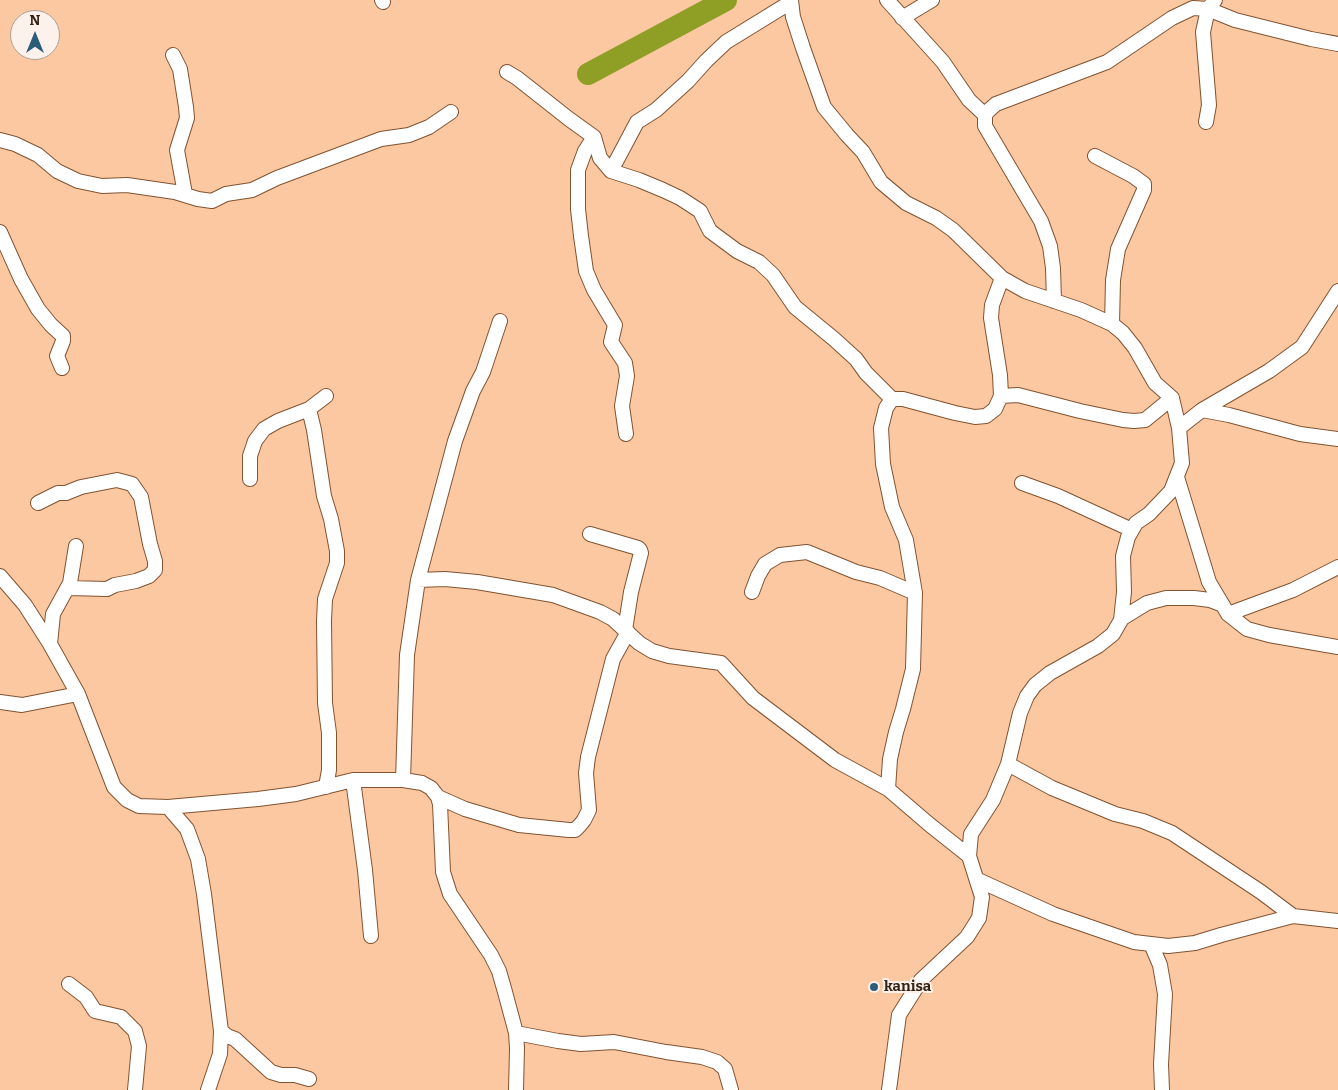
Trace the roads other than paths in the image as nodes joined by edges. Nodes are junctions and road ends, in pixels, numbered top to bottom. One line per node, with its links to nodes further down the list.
1 (887, 0): 5 (street)
2 (932, 0): 5 (street)
3 (791, 1): 15 (street); 18 (street)
4 (1212, 5): 6 (street); 10 (street); 11 (street)
5 (902, 18): 10 (street)
6 (1338, 44)
7 (173, 54): 16 (street)
8 (507, 72): 12 (street)
9 (452, 112): 16 (street)
10 (985, 115): 20 (street)
11 (1206, 122)
12 (594, 137): 15 (street); 31 (street)
13 (0, 140): 16 (street)
14 (1095, 156): 22 (street)
15 (612, 170): 27 (street)
16 (185, 194)
17 (0, 232): 23 (street)
18 (1002, 278): 20 (street); 25 (street)
19 (1338, 291): 29 (street)
20 (1054, 301): 22 (street)
21 (500, 321): 42 (street)
22 (1112, 324): 26 (street)
23 (62, 368)
24 (326, 396): 28 (street)
25 (1000, 396): 26 (street); 27 (street)
26 (1172, 398): 30 (street)
27 (892, 399): 45 (street)
28 (309, 409): 34 (street); 56 (street)
29 (1202, 410): 30 (street); 32 (street)
30 (1179, 428): 33 (street)
31 (626, 434)
32 (1338, 439)
33 (1177, 477): 37 (street); 46 (street)
34 (250, 479)
35 (1022, 483): 37 (street)
36 (38, 503): 43 (street)
37 (1132, 530): 47 (street)
38 (590, 534): 48 (street)
39 (76, 546): 43 (street)
40 (1338, 567): 46 (street)
41 (0, 576): 49 (street)
42 (418, 580): 48 (street); 55 (street)
43 (68, 588): 49 (street)
44 (752, 592): 45 (street)
45 (915, 594): 57 (street)
46 (1226, 610): 47 (street); 50 (street)
47 (1121, 619): 53 (street)
48 (626, 631): 57 (street); 58 (street)
49 (50, 644): 51 (street)
50 (1338, 647)
51 (78, 694): 52 (street); 59 (street)
52 (0, 702)
53 (1008, 764): 60 (street); 62 (street)
54 (353, 780): 55 (street); 56 (street); 64 (street)
55 (403, 780): 58 (street)
56 (326, 787): 59 (street)
57 (888, 789): 60 (street)
58 (438, 797): 68 (street)
59 (168, 807): 67 (street)
60 (969, 856): 61 (street)
61 (978, 880): 65 (street); 74 (street)
62 (1293, 916): 63 (street); 65 (street)
63 (1338, 920)
64 (370, 936)
65 (1151, 944): 75 (street)
66 (69, 984): 70 (street)
67 (221, 1031): 69 (street); 71 (street)
68 (516, 1032): 72 (street); 73 (street)
69 (309, 1080)
70 (135, 1090)
71 (208, 1090)
72 (516, 1090)
73 (731, 1090)
74 (889, 1090)
75 (1162, 1090)

